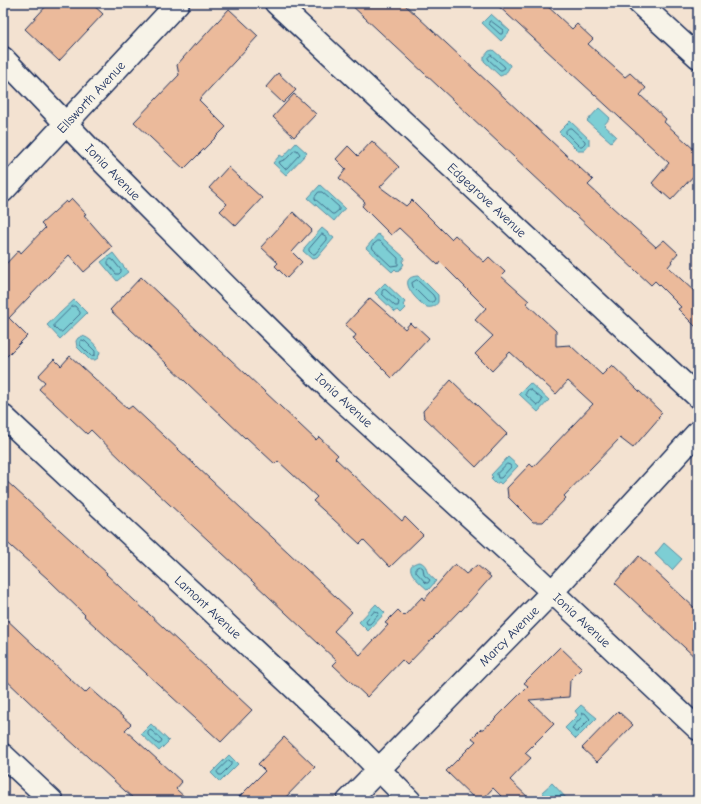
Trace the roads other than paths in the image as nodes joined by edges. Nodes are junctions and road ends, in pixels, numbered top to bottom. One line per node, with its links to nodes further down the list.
1 (178, 3): 6 (street, Ellsworth Avenue)
2 (276, 3): 8 (street, Edgegrove Avenue)
3 (639, 3): 4 (street)
4 (698, 57)
5 (3, 58): 6 (street, Ionia Avenue)
6 (66, 124): 7 (street, Ellsworth Avenue); 11 (street, Ionia Avenue)
7 (3, 191)
8 (698, 397)
9 (3, 416): 14 (street, Lamont Avenue)
10 (698, 432): 11 (street, Marcy Avenue)
11 (552, 592): 12 (street, Ionia Avenue); 14 (street, Marcy Avenue)
12 (698, 729)
13 (3, 755): 15 (street)
14 (378, 769): 16 (street, Marcy Avenue); 17 (street, Lamont Avenue)
15 (52, 801)
16 (348, 801)
17 (410, 801)

